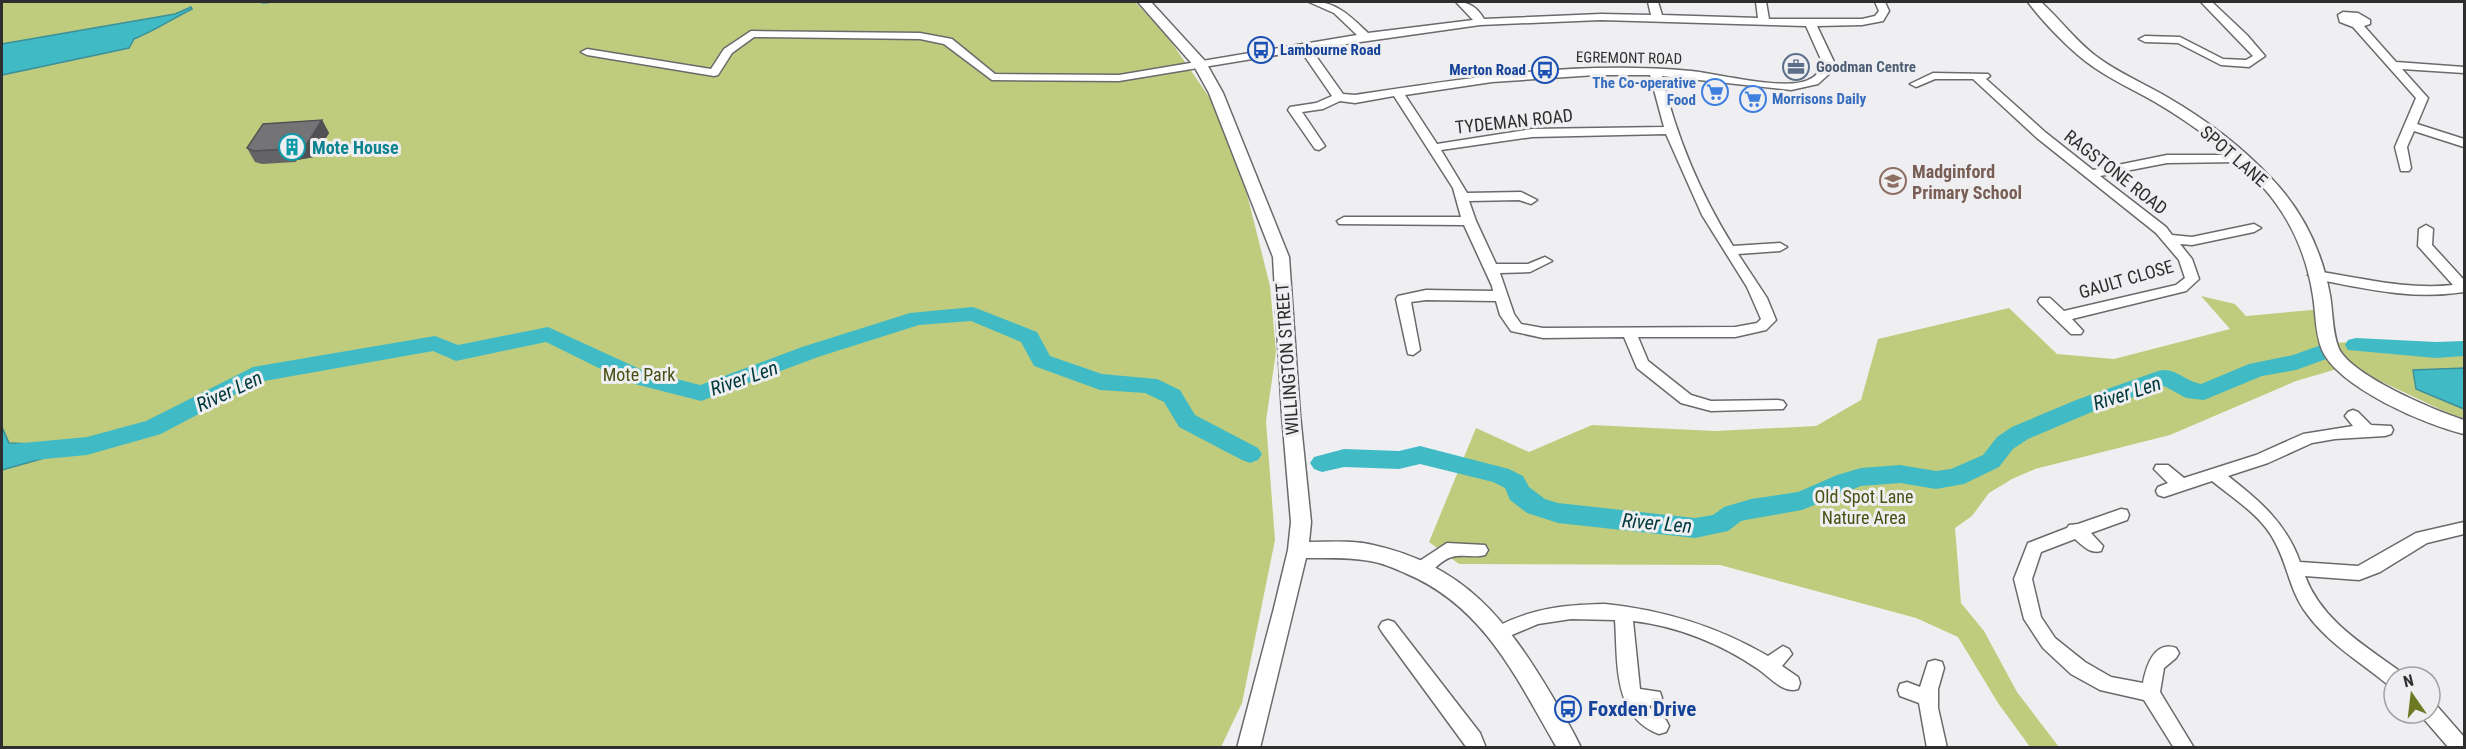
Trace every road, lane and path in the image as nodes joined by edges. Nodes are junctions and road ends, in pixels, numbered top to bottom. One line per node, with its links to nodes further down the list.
1 (1144, 2): 18 (street, WILLINGTON STREET)
2 (1314, 2): 14 (street)
3 (1461, 2): 12 (street)
4 (1653, 2): 10 (street)
5 (1761, 2): 11 (street)
6 (1880, 2): 13 (street)
7 (2034, 2): 30 (street, SPOT LANE)
8 (2206, 2): 15 (street)
9 (2335, 2): 19 (street)
10 (1658, 18): 11 (street); 12 (street)
11 (1764, 21): 13 (street)
12 (1480, 22): 14 (street)
13 (1810, 23): 21 (street, EGREMONT ROAD)
14 (1365, 37): 16 (street)
15 (2145, 39)
16 (1304, 47): 18 (street); 24 (street)
17 (587, 52): 18 (street)
18 (1200, 64): 65 (street, WILLINGTON STREET)
19 (2395, 65): 20 (street); 25 (street)
20 (2464, 70)
21 (1655, 72): 23 (street, EGREMONT ROAD); 26 (street)
22 (1916, 84): 32 (street, RAGSTONE ROAD)
23 (1398, 93): 24 (street, EGREMONT ROAD); 29 (street)
24 (1339, 98): 28 (street)
25 (2410, 126): 27 (street); 31 (street)
26 (1672, 130): 29 (street, TYDEMAN ROAD); 41 (street)
27 (2464, 143)
28 (1319, 146)
29 (1433, 148): 33 (street)
30 (2241, 158): 32 (street); 44 (street, SPOT LANE)
31 (2419, 162)
32 (2089, 174): 39 (street, RAGSTONE ROAD)
33 (1461, 197): 34 (street); 36 (street)
34 (1531, 200)
35 (1342, 220): 36 (street)
36 (1469, 221): 43 (street)
37 (2254, 228): 39 (street, RAGSTONE ROAD)
38 (2426, 230): 45 (street)
39 (2169, 239): 48 (street, GAULT CLOSE)
40 (1780, 247): 41 (street)
41 (1729, 250): 50 (street)
42 (1545, 261): 43 (street)
43 (1491, 269): 46 (street)
44 (2315, 275): 45 (street); 54 (street, SPOT LANE)
45 (2464, 288)
46 (1500, 296): 50 (street); 51 (street)
47 (2044, 301): 48 (street, GAULT CLOSE)
48 (2061, 316): 49 (street, GAULT CLOSE)
49 (2076, 331)
50 (1629, 333): 52 (street)
51 (1413, 350)
52 (1778, 405)
53 (2353, 416): 56 (street)
54 (2464, 427)
55 (2385, 430): 56 (street)
56 (2367, 431): 58 (street)
57 (2162, 469): 59 (street)
58 (2214, 474): 59 (street); 67 (street)
59 (2181, 485): 60 (street)
60 (2164, 491)
61 (2121, 515): 63 (street)
62 (2464, 528): 67 (street)
63 (2075, 530): 64 (street); 77 (street)
64 (2095, 546)
65 (1298, 550): 68 (street); 83 (street, WILLINGTON STREET)
66 (1479, 550): 68 (street)
67 (2293, 568): 74 (street)
68 (1421, 569): 71 (street)
69 (1624, 614): 71 (street); 75 (street); 78 (street)
70 (1388, 627): 84 (street)
71 (1500, 633): 85 (street)
72 (2170, 654): 77 (street)
73 (1935, 668): 79 (street)
74 (2382, 669)
75 (1791, 683)
76 (1906, 690): 79 (street)
77 (2150, 693): 87 (street)
78 (1633, 697): 80 (street); 82 (street)
79 (1926, 697): 86 (street)
80 (1653, 698)
81 (2442, 725): 88 (street)
82 (1659, 726)
83 (1248, 747)
84 (1477, 747)
85 (1569, 747)
86 (1936, 747)
87 (2185, 747)
88 (2462, 747)

